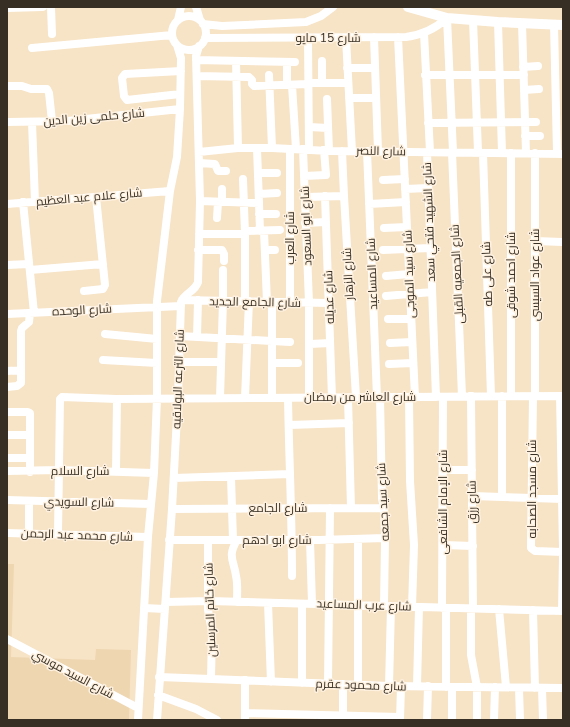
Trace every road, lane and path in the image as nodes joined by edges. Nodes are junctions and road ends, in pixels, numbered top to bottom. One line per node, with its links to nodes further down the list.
1 (43, 7): 7 (street)
2 (51, 7): 16 (street)
3 (181, 7): 9 (street)
4 (196, 7): 11 (street)
5 (333, 7): 11 (street, شارع 15 مايو)
6 (408, 7): 8 (main road)
7 (7, 8)
8 (447, 18): 10 (main road); 15 (street, شارع 15 مايو); 36 (street, شارع الجمعيه القبلى)
9 (178, 20): 11 (street); 17 (street)
10 (473, 20): 12 (main road); 37 (street, شارع على طه)
11 (202, 22): 18 (street)
12 (498, 22): 13 (main road); 38 (street, شارع احمد شوقى)
13 (522, 23): 14 (main road); 30 (street)
14 (558, 25): 85 (street)
15 (424, 33): 22 (street, شارع 15 مايو); 35 (street, شارع الشهيد فتحي سعد)
16 (52, 34)
17 (172, 35): 23 (street); 25 (street)
18 (205, 38): 19 (street, شارع 15 مايو); 24 (street)
19 (308, 38): 20 (street, شارع 15 مايو); 44 (street)
20 (346, 38): 21 (street, شارع 15 مايو); 31 (street)
21 (374, 38): 22 (street, شارع 15 مايو); 32 (street)
22 (398, 38): 78 (street, شارع سيد الموجى)
23 (177, 45): 24 (street); 33 (street, شارع الترعه البولاقيه)
24 (199, 46): 26 (street)
25 (32, 48)
26 (196, 60): 27 (street); 40 (street)
27 (236, 61): 41 (street); 46 (street)
28 (322, 61): 42 (street)
29 (538, 66): 30 (street)
30 (523, 67): 39 (street)
31 (347, 68): 32 (street); 43 (street)
32 (375, 68): 52 (street)
33 (180, 71): 50 (street, شارع الترعه البولاقيه); 50 (street)
34 (269, 75): 45 (street)
35 (425, 75): 36 (street); 62 (street, شارع الشهيد فتحي سعد)
36 (449, 75): 37 (street); 58 (street, شارع الجمعيه القبلى)
37 (474, 75): 38 (street); 63 (street, شارع على طه)
38 (499, 75): 39 (street); 59 (street, شارع احمد شوقى)
39 (524, 75): 49 (street)
40 (196, 76): 41 (street); 77 (street)
41 (236, 76): 45 (street); 68 (street)
42 (322, 83): 43 (street); 44 (street)
43 (348, 83): 51 (street)
44 (308, 84): 46 (street); 64 (street)
45 (269, 85): 46 (street); 70 (street)
46 (289, 85): 71 (street)
47 (7, 86): 55 (street)
48 (539, 89): 49 (street)
49 (524, 90): 60 (street)
50 (180, 94): 54 (street, شارع الترعه البولاقيه)
51 (349, 98): 52 (street); 74 (street)
52 (376, 98): 76 (street)
53 (327, 99): 65 (street)
54 (180, 109): 55 (street, شارع حلمى زين الدين); 97 (street, شارع الترعه البولاقيه)
55 (52, 121): 57 (street, شارع حلمى زين الدين)
56 (7, 122): 57 (street, شارع حلمى زين الدين)
57 (32, 122): 106 (street)
58 (452, 122): 62 (street); 63 (street); 80 (street, شارع الجمعيه القبلى)
59 (501, 122): 60 (street); 63 (street); 82 (street, شارع احمد شوقى)
60 (525, 122): 61 (street); 66 (street)
61 (536, 122)
62 (428, 123): 79 (street, شارع الشهيد فتحي سعد)
63 (476, 123): 81 (street, شارع على طه)
64 (309, 127): 65 (street); 71 (street)
65 (328, 128): 72 (street)
66 (525, 136): 67 (street); 83 (street)
67 (540, 136)
68 (238, 148): 69 (street, شارع النصر); 77 (street, شارع النصر)
69 (257, 148): 70 (street, شارع النصر); 88 (street)
70 (272, 148): 71 (street, شارع النصر)
71 (299, 149): 72 (street, شارع النصر); 90 (street, شارع ابو السعود); 147 (street, شارع العرب)
72 (326, 150): 73 (street, شارع النصر); 90 (street)
73 (342, 151): 74 (street, شارع النصر); 101 (street, شارع الزهار)
74 (352, 151): 75 (street, شارع النصر)
75 (367, 151): 76 (street, شارع النصر); 112 (street, شارع المساعيد)
76 (378, 151): 78 (street, شارع النصر)
77 (199, 152): 86 (street)
78 (404, 152): 79 (street, شارع النصر); 92 (street, شارع سيد الموجى)
79 (428, 152): 80 (street, شارع النصر); 94 (street, شارع الشهيد فتحي سعد)
80 (452, 152): 81 (street, شارع النصر); 179 (street, شارع الجمعيه القبلى)
81 (480, 152): 82 (street, شارع النصر); 180 (street, شارع على طه)
82 (507, 153): 83 (street, شارع النصر); 182 (street, شارع احمد شوقى)
83 (526, 153): 84 (street, شارع النصر)
84 (535, 153): 85 (street, شارع النصر); 124 (street, شارع عواد السيسى)
85 (560, 154)
86 (199, 163): 87 (street); 104 (street)
87 (226, 171)
88 (258, 173): 89 (street); 98 (street)
89 (277, 173)
90 (304, 176): 103 (street, شارع ابو السعود)
91 (243, 179): 109 (street)
92 (405, 179): 93 (street); 96 (street, شارع سيد الموجى)
93 (383, 180)
94 (428, 188): 96 (street); 126 (street, شارع الشهيد فتحي سعد)
95 (222, 189): 107 (street)
96 (405, 189): 108 (street, شارع سيد الموجى)
97 (170, 191): 102 (street, شارع علام عبد العظيم); 151 (street, شارع الترعه البولاقيه)
98 (259, 194): 99 (street); 110 (street)
99 (277, 194)
100 (325, 196): 101 (street); 103 (street); 116 (street, شارع عديله)
101 (344, 196): 196 (street, شارع الزهار)
102 (96, 197): 106 (street, شارع علام عبد العظيم); 133 (street)
103 (305, 197): 117 (street, شارع ابو السعود)
104 (200, 201): 107 (street); 123 (street)
105 (23, 202): 106 (street, شارع علام عبد العظيم); 111 (street, شارع علام عبد العظيم); 135 (street)
106 (35, 202)
107 (220, 202): 109 (street); 115 (street)
108 (406, 202): 112 (street); 118 (street, شارع سيد الموجى)
109 (244, 203): 110 (street); 122 (street)
110 (259, 203): 113 (street)
111 (7, 204)
112 (369, 204): 185 (street, شارع المساعيد)
113 (259, 214): 114 (street); 121 (street)
114 (276, 214)
115 (217, 218)
116 (326, 222): 117 (street); 150 (street, شارع عديله)
117 (305, 223): 149 (street, شارع ابو السعود)
118 (407, 227): 119 (street); 127 (street, شارع سيد الموجى)
119 (384, 228)
120 (280, 230): 121 (street)
121 (262, 231): 122 (street); 129 (street)
122 (245, 233): 123 (street); 145 (street)
123 (199, 234): 128 (street)
124 (535, 241): 125 (street); 183 (street, شارع عواد السيسى)
125 (563, 242)
126 (430, 248): 127 (street); 140 (street, شارع الشهيد فتحي سعد)
127 (408, 249): 131 (street); 137 (street, شارع سيد الموجى)
128 (198, 250): 132 (street); 148 (street)
129 (265, 250): 130 (street); 146 (street)
130 (275, 250)
131 (383, 250)
132 (224, 261)
133 (103, 264): 135 (street); 139 (street)
134 (7, 265): 135 (street)
135 (29, 267): 152 (street)
136 (223, 270): 144 (street)
137 (409, 274): 138 (street); 141 (street, شارع سيد الموجى)
138 (386, 276)
139 (84, 291)
140 (432, 292): 141 (street, شارع الشهيد فتحي سعد); 187 (street, شارع الشهيد فتحي سعد)
141 (410, 294): 142 (street, شارع الشهيد فتحي سعد); 155 (street, شارع سيد الموجى)
142 (386, 296)
143 (198, 300): 144 (street, شارع الجامع الجديد); 148 (street, شارع الجامع الجديد); 158 (street)
144 (223, 301): 145 (street, شارع الجامع الجديد); 159 (street)
145 (247, 301): 146 (street, شارع الجامع الجديد); 161 (street)
146 (269, 302): 147 (street, شارع الجامع الجديد); 162 (street)
147 (290, 302): 149 (street, شارع الجامع الجديد)
148 (181, 303): 151 (street, شارع الجامع الجديد); 157 (street, شارع الترعه البولاقيه)
149 (309, 303): 150 (street, شارع الجامع الجديد); 166 (street, شارع ابو السعود)
150 (329, 303): 165 (street, شارع عديله)
151 (157, 306): 152 (street, شارع الوحده); 160 (street, شارع الترعه البولاقيه)
152 (32, 313): 153 (street, شارع الوحده); 176 (street)
153 (7, 314)
154 (388, 319): 155 (street)
155 (411, 319): 164 (street, شارع سيد الموجى)
156 (105, 334): 160 (street)
157 (180, 336): 158 (street); 169 (street, شارع الترعه البولاقيه)
158 (197, 337): 159 (street)
159 (222, 338): 161 (street); 170 (street)
160 (157, 339): 171 (street, شارع الترعه البولاقيه)
161 (247, 340): 162 (street); 191 (street)
162 (272, 341): 163 (street); 172 (street)
163 (290, 342)
164 (412, 342): 167 (street); 174 (street, شارع سيد الموجى)
165 (330, 343): 166 (street); 195 (street, شارع عديله)
166 (310, 344): 194 (street, شارع ابو السعود)
167 (390, 344)
168 (103, 360): 171 (street)
169 (179, 362): 170 (street); 189 (street, شارع الترعه البولاقيه)
170 (221, 362): 190 (street)
171 (157, 363): 188 (street, شارع الترعه البولاقيه)
172 (272, 363): 173 (street); 192 (street)
173 (298, 363)
174 (413, 363): 175 (street); 186 (street, شارع سيد الموجى)
175 (389, 364)
176 (21, 370): 177 (street); 178 (street)
177 (7, 371)
178 (7, 386)
179 (467, 396): 180 (street, شارع العاشر من رمضان); 187 (street, شارع العاشر من رمضان); 207 (street, شارع رزق)
180 (491, 396): 181 (street, شارع العاشر من رمضان)
181 (502, 396): 182 (street, شارع العاشر من رمضان); 216 (street)
182 (511, 396): 183 (street, شارع العاشر من رمضان)
183 (534, 396): 184 (street, شارع العاشر من رمضان); 217 (street, شارع مسجد الصحابه)
184 (562, 396): 218 (street)
185 (379, 397): 186 (street, شارع العاشر من رمضان); 196 (street, شارع العاشر من رمضان); 227 (street, شارع سيد جمعه)
186 (412, 397): 187 (street, شارع العاشر من رمضان); 255 (street, شارع سيد الموجى)
187 (439, 397): 206 (street, شارع الإمام الشافعى)
188 (157, 398): 189 (street, شارع العاشر من رمضان); 197 (street, شارع العاشر من رمضان); 211 (street, شارع الترعه البولاقيه)
189 (178, 398): 190 (street, شارع العاشر من رمضان); 214 (street, شارع الترعه البولاقيه)
190 (220, 398): 191 (street, شارع العاشر من رمضان)
191 (245, 398): 192 (street, شارع العاشر من رمضان)
192 (272, 398): 193 (street, شارع العاشر من رمضان)
193 (288, 398): 194 (street, شارع العاشر من رمضان); 200 (street)
194 (309, 398): 195 (street, شارع العاشر من رمضان)
195 (332, 398): 196 (street, شارع العاشر من رمضان)
196 (352, 398): 199 (street, شارع الزهار)
197 (117, 399): 205 (street, شارع العاشر من رمضان); 209 (street)
198 (7, 412): 202 (street)
199 (349, 423): 200 (street); 226 (street, شارع الزهار)
200 (289, 424): 212 (street)
201 (7, 435): 202 (street)
202 (30, 435): 204 (street)
203 (7, 458): 204 (street)
204 (30, 458): 210 (street)
205 (59, 470): 209 (street, شارع السلام); 210 (street, شارع السلام); 221 (street)
206 (443, 470): 207 (street); 241 (street, شارع الإمام الشافعى)
207 (472, 470): 215 (street, شارع رزق)
208 (7, 471): 210 (street, شارع السلام)
209 (116, 471): 211 (street, شارع السلام)
210 (30, 472)
211 (154, 472): 222 (street, شارع الترعه البولاقيه)
212 (290, 474): 213 (street); 224 (street)
213 (231, 476): 214 (street); 223 (street)
214 (174, 478): 228 (street, شارع الترعه البولاقيه)
215 (472, 496): 216 (street); 242 (street, شارع رزق)
216 (502, 497): 217 (street)
217 (532, 498): 218 (street); 243 (street, شارع مسجد الصحابه)
218 (563, 499): 243 (street)
219 (7, 500): 220 (street, شارع السويدي)
220 (29, 501): 221 (street, شارع السويدي); 230 (street)
221 (59, 502): 222 (street, شارع السويدي); 231 (street)
222 (151, 504): 232 (street, شارع الترعه البولاقيه)
223 (231, 508): 224 (street, شارع الجامع); 228 (street, شارع الجامع); 238 (street)
224 (290, 508): 225 (street, شارع الجامع); 239 (street)
225 (330, 508): 226 (street, شارع الجامع); 235 (street)
226 (351, 508): 227 (street, شارع الجامع)
227 (384, 508): 234 (street, شارع سيد جمعه)
228 (172, 509): 236 (street, شارع الترعه البولاقيه)
229 (7, 533): 230 (street, شارع محمد عبد الرحمن)
230 (29, 533): 231 (street, شارع محمد عبد الرحمن)
231 (58, 534): 232 (street, شارع محمد عبد الرحمن)
232 (148, 537): 256 (street, شارع الترعه البولاقيه)
233 (358, 538): 234 (street, شارع ابو ادهم); 235 (street, شارع ابو ادهم); 253 (street)
234 (385, 538): 254 (street, شارع سيد جمعه)
235 (330, 539): 240 (street, شارع ابو ادهم); 251 (street)
236 (169, 540): 237 (street, شارع ابو ادهم); 252 (street, شارع الترعه البولاقيه)
237 (208, 540): 238 (street, شارع ابو ادهم); 246 (street, شارع خاتم المرسلين)
238 (235, 540): 239 (street, شارع ابو ادهم); 247 (street)
239 (292, 540): 240 (street, شارع ابو ادهم); 245 (street)
240 (310, 540): 250 (street)
241 (443, 545): 242 (street); 257 (street, شارع الإمام الشافعى)
242 (473, 546): 258 (street, شارع رزق)
243 (563, 551)
244 (563, 556): 261 (street)
245 (292, 576)
246 (209, 601): 247 (street, شارع عرب المساعيد); 252 (street, شارع عرب المساعيد); 264 (street, شارع خاتم المرسلين)
247 (237, 602): 248 (street, شارع عرب المساعيد)
248 (268, 603): 249 (street, شارع عرب المساعيد); 266 (street)
249 (302, 604): 250 (street, شارع عرب المساعيد); 267 (street)
250 (312, 604): 251 (street, شارع عرب المساعيد)
251 (329, 604): 253 (street, شارع عرب المساعيد); 268 (street)
252 (166, 605): 256 (street, شارع عرب المساعيد); 263 (street, شارع الترعه البولاقيه)
253 (358, 605): 254 (street, شارع عرب المساعيد); 270 (street)
254 (387, 606): 255 (street, شارع عرب المساعيد); 271 (street, شارع سيد جمعه)
255 (416, 607): 257 (street, شارع عرب المساعيد); 273 (street, شارع سيد الموجى)
256 (144, 608): 283 (street, شارع الترعه البولاقيه)
257 (444, 608): 258 (street, شارع عرب المساعيد); 275 (street, شارع الإمام الشافعى)
258 (472, 608): 259 (street, شارع عرب المساعيد); 276 (street, شارع رزق)
259 (499, 609): 260 (street, شارع عرب المساعيد); 278 (street)
260 (533, 610): 261 (street, شارع عرب المساعيد); 280 (street)
261 (563, 611)
262 (7, 639): 283 (street, شارع السيد موسي)
263 (159, 677): 264 (street, شارع محمود عقرم); 282 (street, شارع الترعه البولاقيه)
264 (211, 679): 265 (street, شارع محمود عقرم)
265 (245, 680): 266 (street, شارع محمود عقرم); 284 (street)
266 (270, 682): 267 (street, شارع محمود عقرم)
267 (302, 683): 268 (street, شارع محمود عقرم)
268 (328, 684): 269 (street, شارع محمود عقرم)
269 (343, 684): 270 (street, شارع محمود عقرم); 285 (street)
270 (358, 685): 271 (street, شارع محمود عقرم)
271 (389, 686): 272 (street, شارع محمود عقرم)
272 (401, 686): 273 (street, شارع محمود عقرم); 286 (street)
273 (417, 686): 274 (street, شارع محمود عقرم)
274 (428, 686): 275 (street, شارع محمود عقرم); 290 (street)
275 (449, 687): 276 (street, شارع محمود عقرم); 291 (street, شارع الإمام الشافعى)
276 (477, 687): 277 (street, شارع محمود عقرم); 292 (street, شارع رزق)
277 (495, 687): 278 (street, شارع محمود عقرم); 293 (street)
278 (506, 687): 279 (street, شارع محمود عقرم)
279 (519, 688): 280 (street, شارع محمود عقرم); 294 (street)
280 (539, 688): 281 (street, شارع محمود عقرم); 295 (street)
281 (563, 688)
282 (158, 695): 287 (street, شارع الترعه البولاقيه); 289 (street)
283 (138, 708): 288 (street, شارع الترعه البولاقيه)
284 (245, 716): 285 (street)
285 (343, 718): 286 (street)
286 (400, 718)
287 (158, 719)
288 (138, 720)
289 (217, 720)
290 (427, 720)
291 (452, 720)
292 (477, 720)
293 (494, 720)
294 (520, 720)
295 (543, 720)

